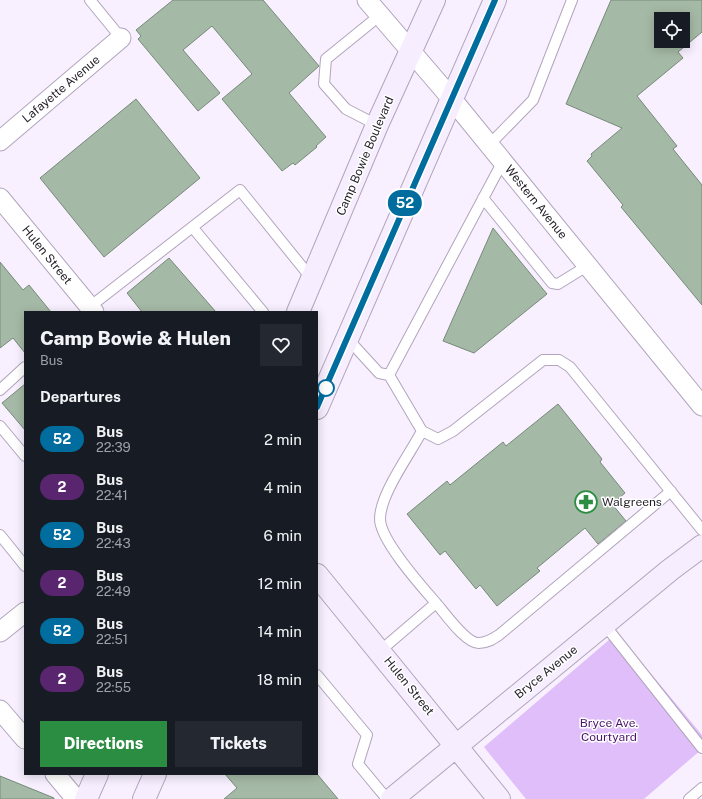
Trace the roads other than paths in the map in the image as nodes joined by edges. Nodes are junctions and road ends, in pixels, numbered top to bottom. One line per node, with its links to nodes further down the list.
1 (90, 0): 7 (lane)
2 (367, 0): 6 (street, Western Avenue)
3 (434, 0): 8 (main road, Camp Bowie Boulevard)
4 (495, 0): 9 (main road)
5 (572, 0): 12 (lane)
6 (379, 16): 8 (street, Western Avenue); 10 (lane)
7 (121, 38): 11 (street, Lafayette Avenue)
8 (410, 52): 9 (street, Western Avenue); 10 (main road, Camp Bowie Boulevard)
9 (451, 98): 12 (street, Western Avenue); 22 (main road)
10 (377, 125): 18 (main road, Camp Bowie Boulevard)
11 (0, 141)
12 (489, 145): 13 (street, Western Avenue)
13 (503, 161): 15 (lane); 17 (street, Western Avenue)
14 (0, 198): 19 (street, Hulen Street)
15 (483, 198): 17 (lane); 24 (lane)
16 (193, 228): 18 (lane); 19 (lane); 20 (lane)
17 (587, 266): 27 (street, Western Avenue)
18 (312, 279): 21 (main road, Camp Bowie Boulevard)
19 (89, 310)
20 (262, 311)
21 (298, 311)
22 (347, 338): 24 (lane); 26 (main road)
23 (24, 368): 25 (lane)
24 (389, 375): 29 (lane)
25 (0, 390)
26 (318, 406)
27 (702, 406)
28 (0, 426): 30 (lane)
29 (422, 431): 31 (lane); 37 (lane)
30 (24, 455)
31 (671, 491): 32 (lane); 37 (lane)
32 (702, 530)
33 (0, 535): 35 (lane)
34 (702, 546): 39 (main road, Bryce Avenue)
35 (24, 565)
36 (318, 576): 41 (main road, Hulen Street)
37 (436, 603): 41 (lane)
38 (24, 613): 40 (street)
39 (604, 624): 45 (main road, Bryce Avenue); 46 (lane)
40 (0, 632)
41 (380, 651): 45 (main road, Hulen Street)
42 (318, 676): 51 (lane)
43 (0, 710): 44 (street)
44 (24, 738)
45 (457, 745): 51 (main road, Bryce Avenue); 55 (main road, Hulen Street)
46 (702, 748)
47 (56, 775): 52 (street)
48 (97, 775): 53 (main road)
49 (155, 775): 54 (main road)
50 (702, 788): 56 (lane)
51 (398, 797)
52 (76, 799)
53 (86, 799)
54 (144, 799)
55 (500, 799)
56 (689, 799)

